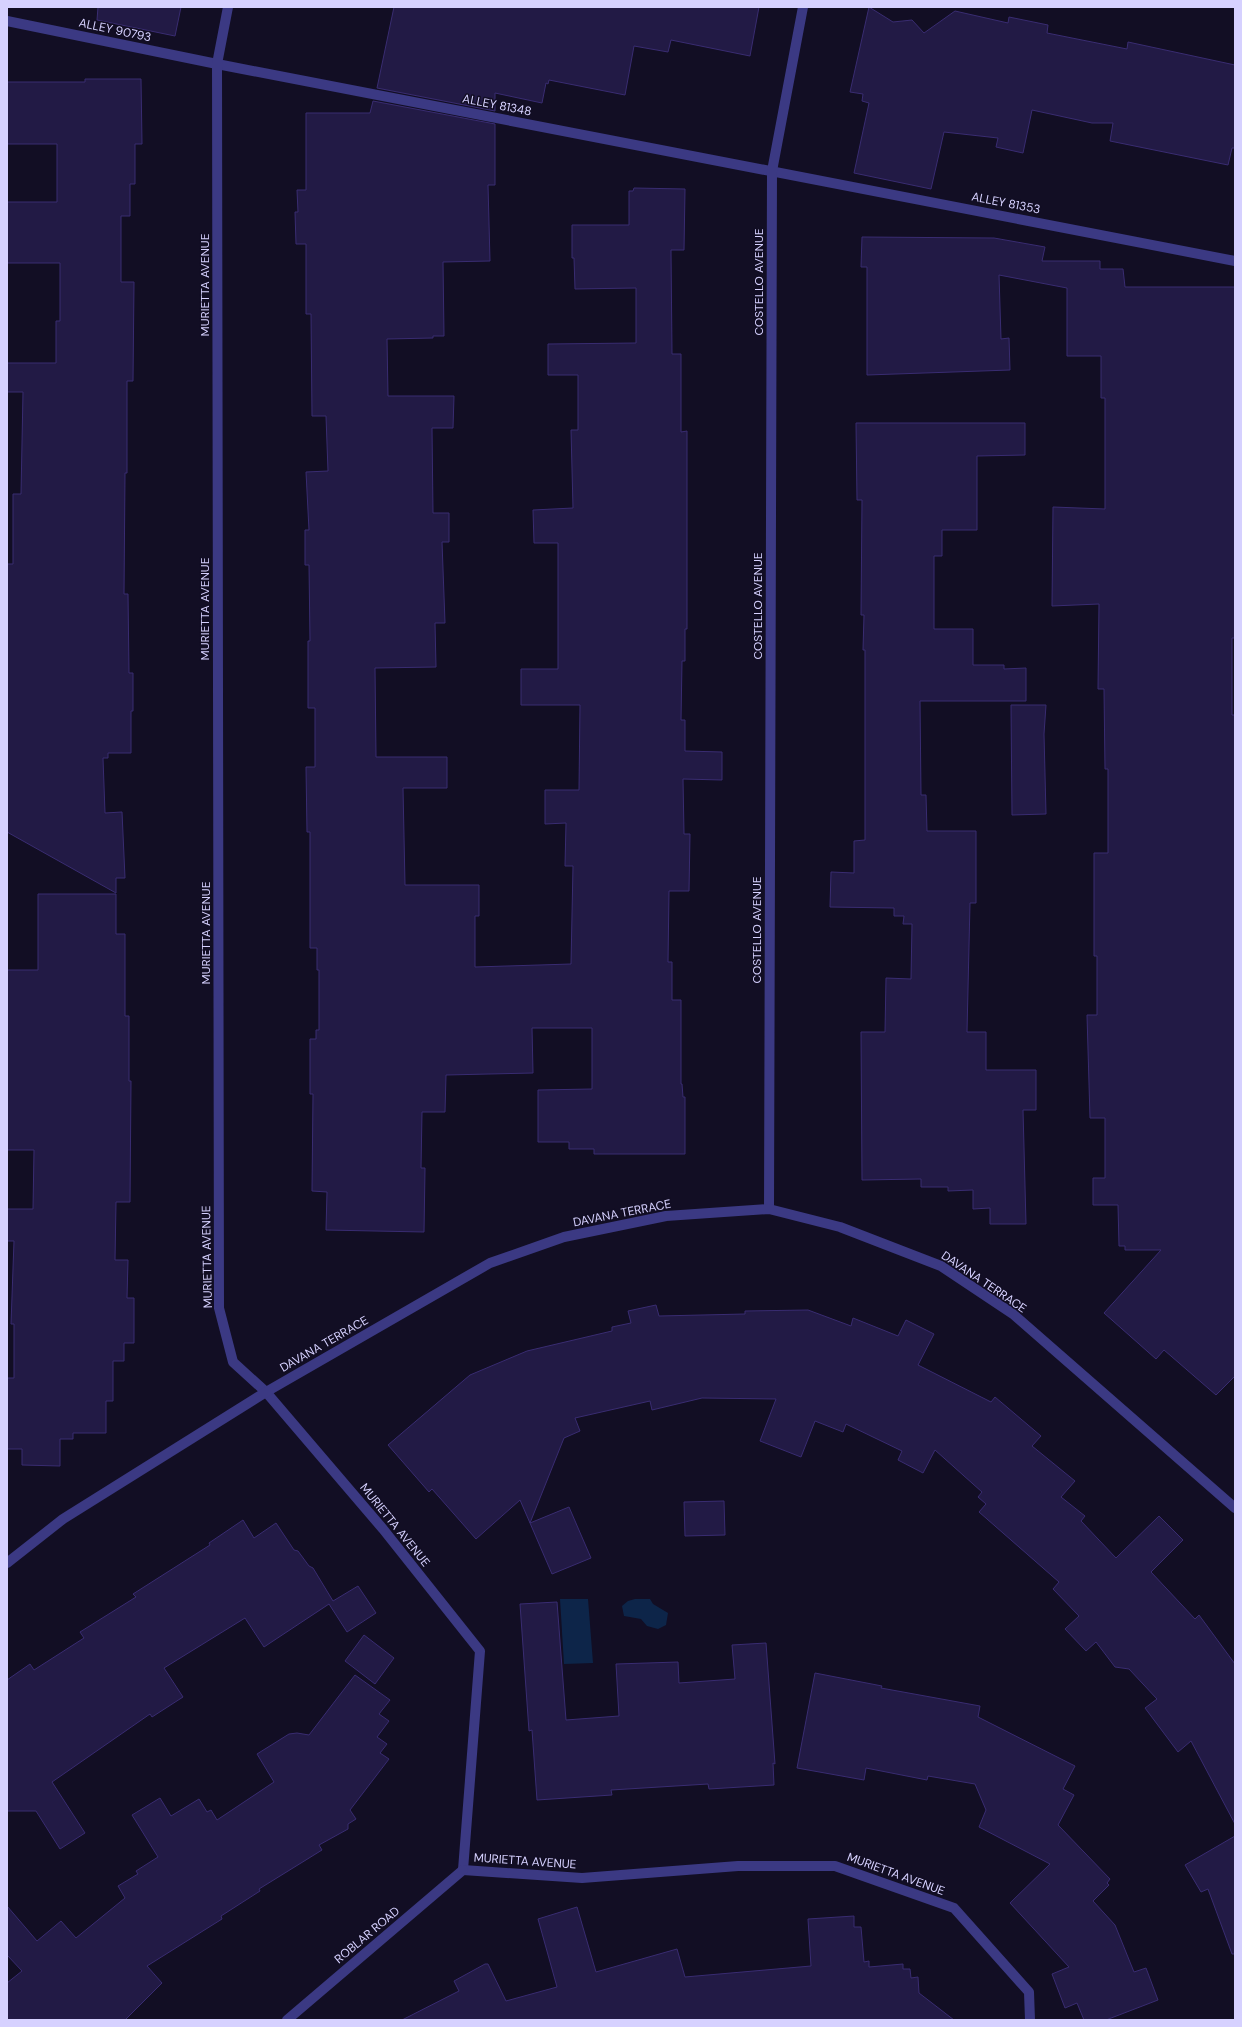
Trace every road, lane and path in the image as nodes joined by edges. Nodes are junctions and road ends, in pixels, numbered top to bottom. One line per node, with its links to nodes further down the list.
1 (228, 7): 4 (street, MURIETTA AVENUE)
2 (803, 7): 5 (street, COSTELLO AVENUE)
3 (7, 21): 4 (street, ALLEY 90793)
4 (217, 64): 5 (street, ALLEY 81348); 8 (street, MURIETTA AVENUE)
5 (772, 171): 6 (street, ALLEY 81353); 7 (street, COSTELLO AVENUE)
6 (1235, 261)
7 (769, 1209): 8 (street, DAVANA TERRACE); 9 (street, DAVANA TERRACE)
8 (266, 1392): 10 (street, DAVANA TERRACE); 11 (street, MURIETTA AVENUE)
9 (1235, 1508)
10 (7, 1563)
11 (463, 1870): 12 (street, ROBLAR ROAD); 13 (street, MURIETTA AVENUE)
12 (287, 2020)
13 (1030, 2020)

